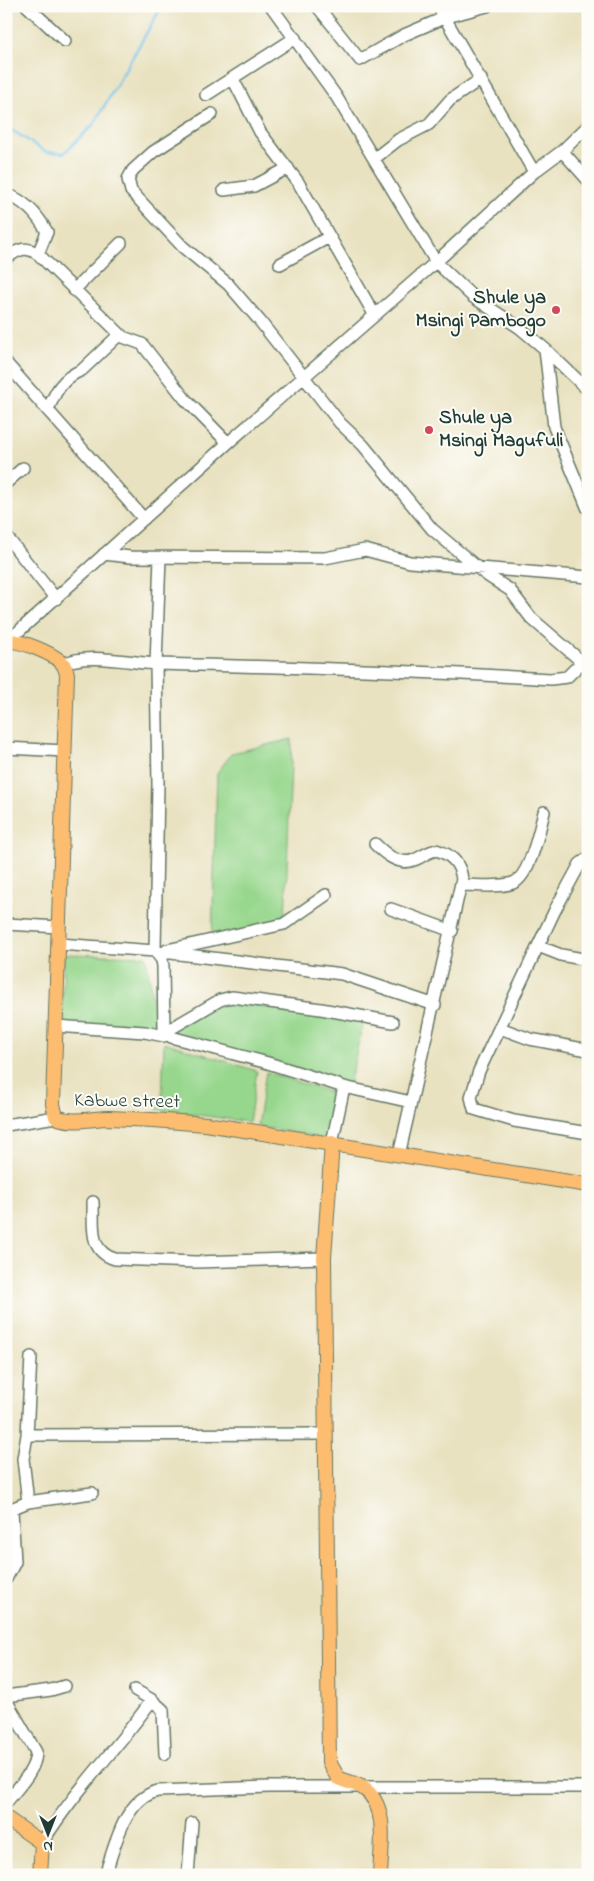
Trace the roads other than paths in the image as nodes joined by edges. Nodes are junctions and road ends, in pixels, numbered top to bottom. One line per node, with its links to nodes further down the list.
1 (27, 6): 8 (street)
2 (271, 6): 7 (street)
3 (317, 6): 6 (street)
4 (438, 6): 6 (street)
5 (487, 6): 6 (street)
6 (446, 17): 10 (street)
7 (295, 38): 9 (street); 15 (street)
8 (65, 41)
9 (233, 79): 11 (street); 16 (street)
10 (481, 79): 15 (street); 17 (street)
11 (206, 95)
12 (212, 114): 32 (street)
13 (588, 126): 14 (street)
14 (562, 151): 17 (street); 18 (street)
15 (375, 158): 25 (street)
16 (288, 168): 19 (street); 21 (street)
17 (534, 172): 25 (street)
18 (588, 180)
19 (224, 190)
20 (6, 194): 23 (street)
21 (329, 237): 26 (street); 28 (street)
22 (121, 243): 27 (street)
23 (38, 254): 24 (street); 27 (street)
24 (6, 258)
25 (436, 262): 28 (street); 30 (street)
26 (280, 264)
27 (74, 290): 29 (street)
28 (374, 314): 32 (street)
29 (120, 334): 34 (street); 35 (street)
30 (545, 349): 33 (street); 38 (street)
31 (6, 363): 34 (street)
32 (304, 376): 35 (street); 43 (street)
33 (588, 390)
34 (48, 410): 39 (street)
35 (228, 443): 39 (street)
36 (23, 468): 37 (street)
37 (6, 483)
38 (588, 509)
39 (144, 518): 41 (street)
40 (6, 536): 45 (street)
41 (104, 554): 42 (street); 45 (street)
42 (160, 558): 43 (street); 48 (street)
43 (477, 568): 44 (street); 49 (street)
44 (588, 577)
45 (56, 599): 46 (street)
46 (8, 641): 47 (main road)
47 (64, 664): 48 (street); 51 (main road, Kabwe street)
48 (156, 664): 49 (street); 63 (street)
49 (584, 665)
50 (6, 748): 51 (street)
51 (65, 751): 59 (main road, Kabwe street)
52 (544, 812): 55 (street)
53 (375, 844): 55 (street)
54 (588, 858): 62 (street)
55 (462, 885): 60 (street)
56 (326, 895): 63 (street)
57 (391, 909): 60 (street)
58 (6, 924): 59 (street)
59 (59, 927): 61 (main road, Kabwe street)
60 (452, 931): 65 (street)
61 (59, 944): 63 (street); 67 (main road, Kabwe street)
62 (538, 946): 64 (street); 68 (street)
63 (160, 951): 65 (street); 69 (street)
64 (588, 960)
65 (435, 1005): 72 (street)
66 (393, 1022): 69 (street)
67 (56, 1026): 69 (street); 73 (main road, Kabwe street)
68 (500, 1028): 70 (street); 75 (street)
69 (165, 1034): 71 (street)
70 (588, 1050)
71 (344, 1087): 72 (street); 76 (street)
72 (411, 1102): 77 (street)
73 (56, 1117): 74 (street); 76 (main road, Kabwe street)
74 (6, 1125)
75 (588, 1133)
76 (332, 1143): 77 (main road, Kabwe street); 80 (main road)
77 (398, 1155): 78 (main road, Kabwe street)
78 (588, 1185)
79 (92, 1202): 80 (street)
80 (324, 1258): 82 (main road)
81 (31, 1357): 83 (street)
82 (326, 1434): 83 (street); 94 (main road)
83 (27, 1435): 85 (street)
84 (92, 1493): 85 (street)
85 (28, 1502): 86 (street)
86 (9, 1510): 87 (street)
87 (6, 1579)
88 (65, 1686): 90 (street)
89 (135, 1690): 92 (street)
90 (6, 1696)
91 (6, 1700): 96 (street)
92 (152, 1700): 93 (street); 99 (street)
93 (165, 1754)
94 (361, 1786): 95 (street); 101 (street); 103 (main road)
95 (588, 1787)
96 (6, 1803)
97 (6, 1818): 99 (main road)
98 (192, 1823): 102 (street)
99 (42, 1843): 100 (main road)
100 (40, 1875)
101 (105, 1875)
102 (188, 1875)
103 (380, 1875)

